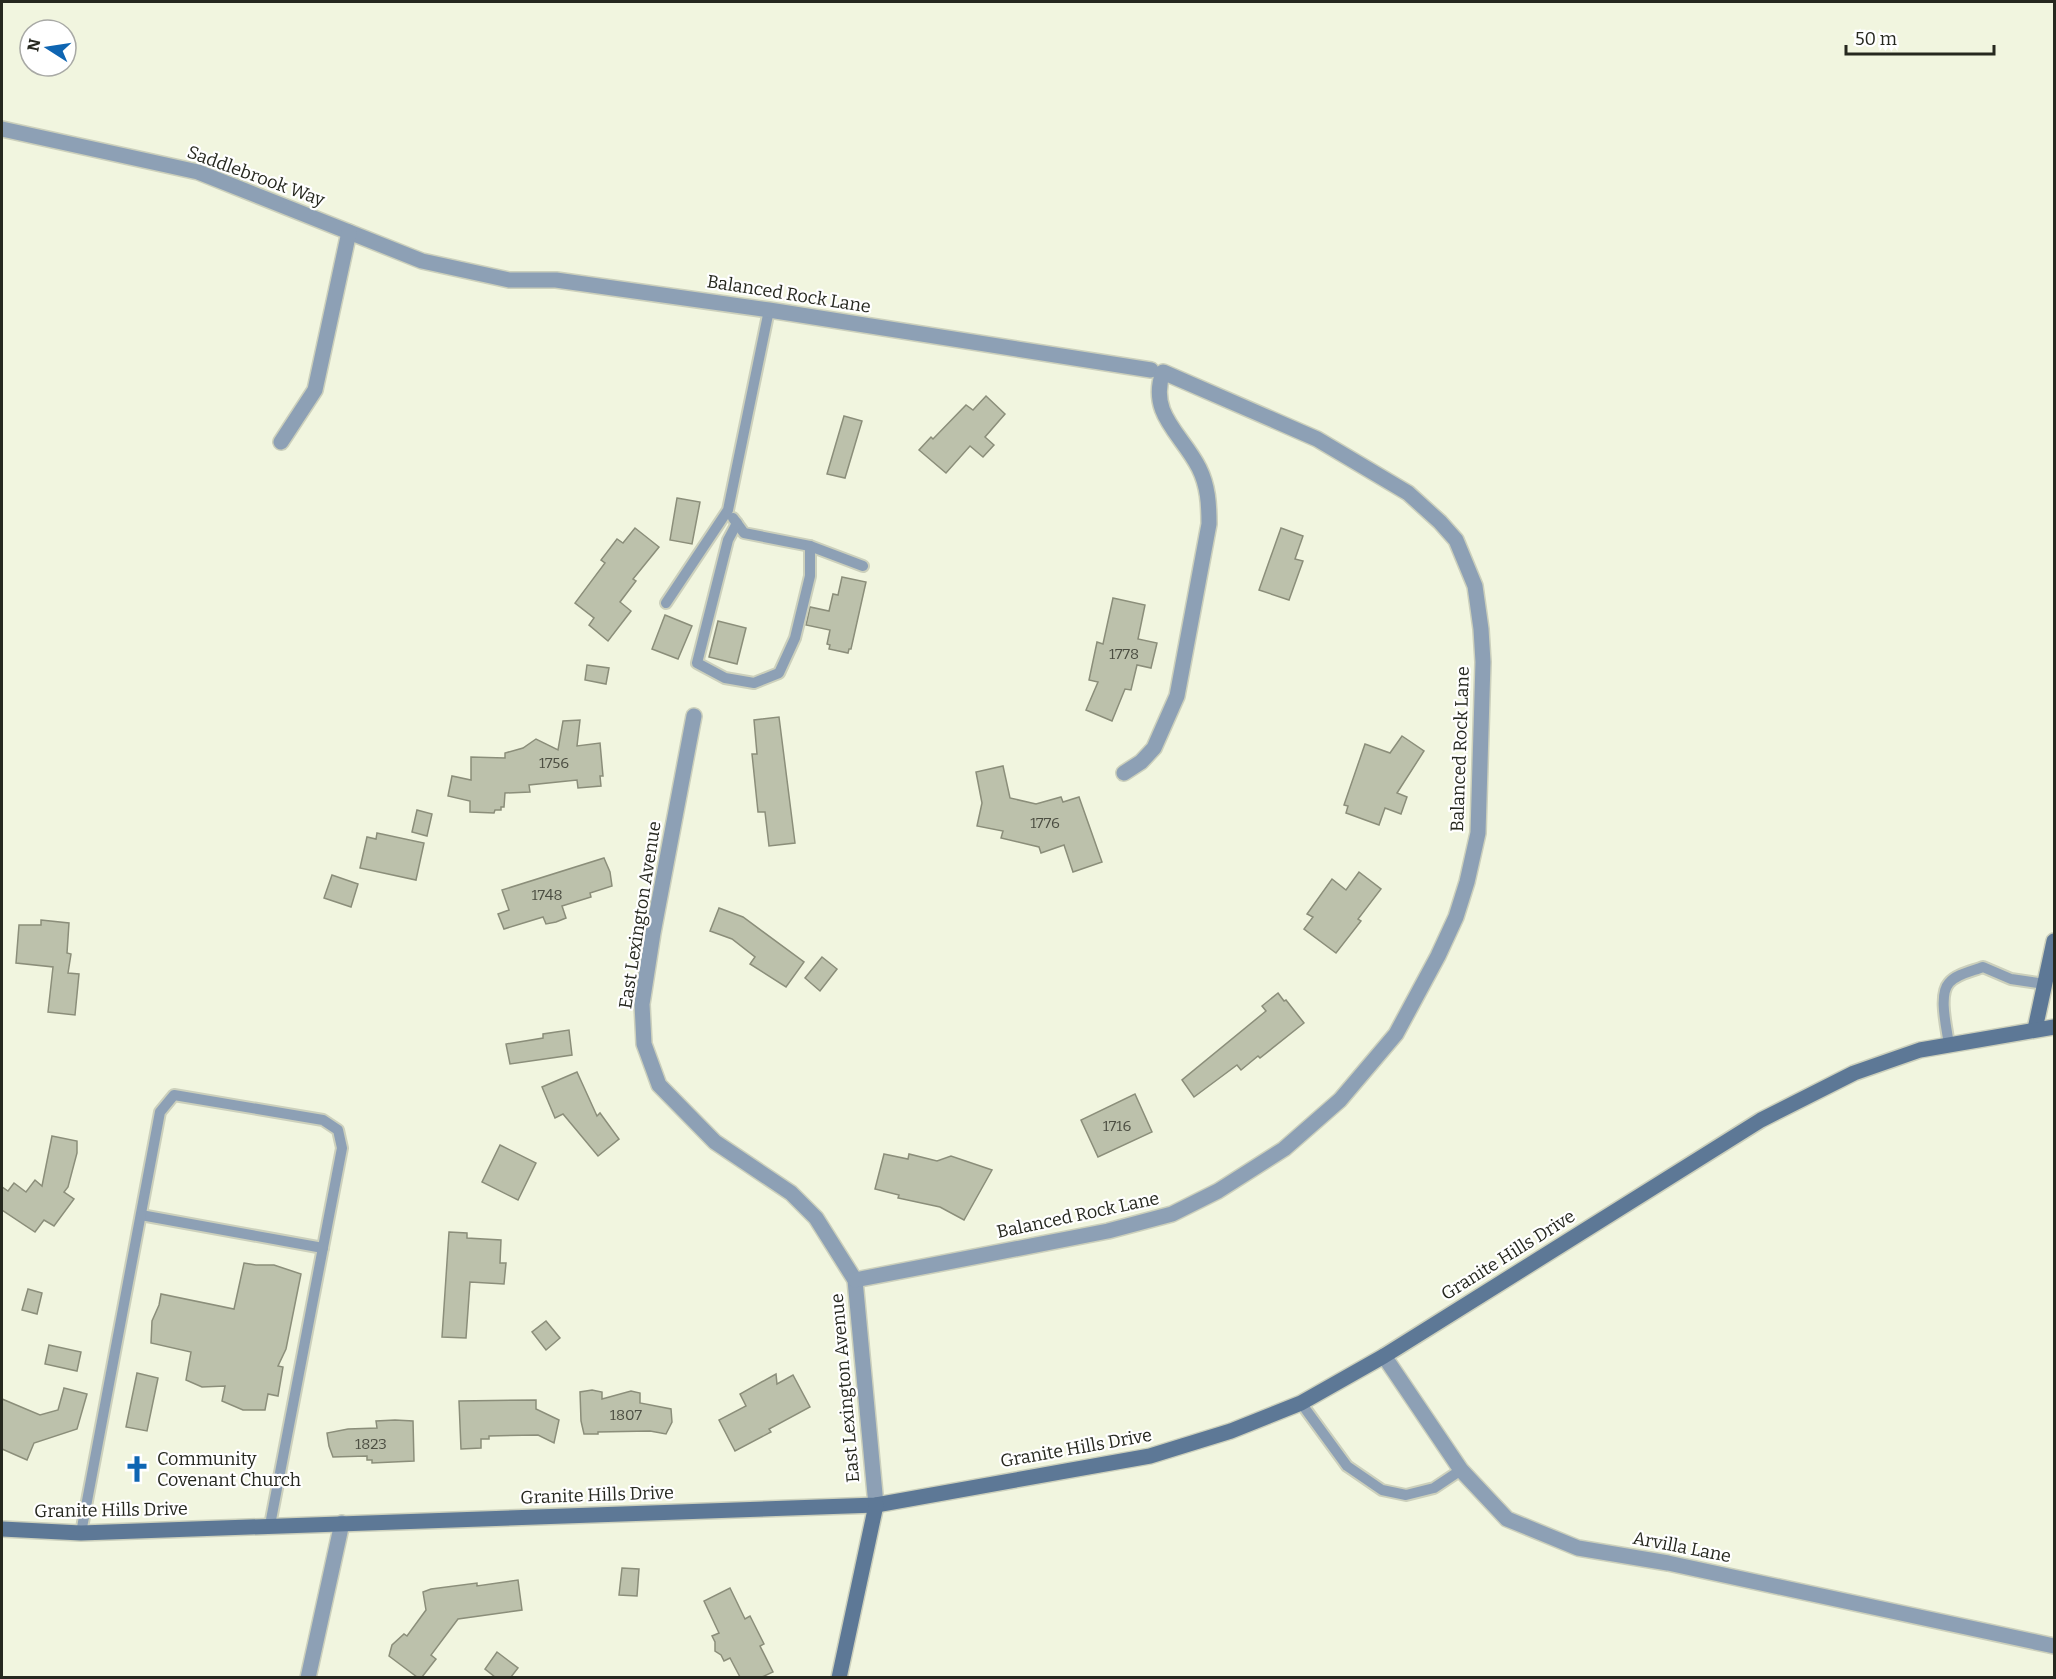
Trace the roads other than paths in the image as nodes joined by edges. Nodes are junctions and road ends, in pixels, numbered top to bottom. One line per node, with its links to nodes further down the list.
1 (2, 129): 2 (street, Saddlebrook Way)
2 (349, 232): 3 (street, Saddlebrook Way); 6 (street)
3 (422, 261): 4 (street, Balanced Rock Lane)
4 (769, 310): 5 (street, Balanced Rock Lane); 7 (lane)
5 (1157, 371): 13 (street); 21 (street, Balanced Rock Lane)
6 (281, 442)
7 (728, 510): 8 (lane); 11 (lane)
8 (737, 522): 9 (lane); 9 (lane)
9 (810, 546): 10 (lane)
10 (863, 566)
11 (666, 603)
12 (694, 716): 21 (street, East Lexington Avenue)
13 (1124, 773)
14 (2055, 941): 15 (street)
15 (2045, 984): 17 (street); 18 (lane)
16 (2055, 1027): 17 (street, Granite Hills Drive)
17 (2035, 1029): 18 (street, Granite Hills Drive)
18 (1949, 1045): 22 (street, Granite Hills Drive)
19 (141, 1215): 20 (lane); 20 (lane); 29 (lane)
20 (323, 1248): 27 (lane)
21 (855, 1280): 25 (street, East Lexington Avenue)
22 (1384, 1356): 23 (street, Granite Hills Drive); 24 (street, Arvilla Lane)
23 (1301, 1403): 24 (lane); 25 (street, Granite Hills Drive)
24 (1461, 1470): 30 (street, Arvilla Lane)
25 (876, 1505): 26 (street, Granite Hills Drive); 32 (street, East Lexington Avenue)
26 (342, 1523): 27 (street, Granite Hills Drive); 31 (street)
27 (270, 1526): 29 (street, Granite Hills Drive)
28 (2, 1529): 29 (street, Granite Hills Drive)
29 (81, 1533)
30 (2055, 1646)
31 (308, 1677)
32 (839, 1677)

